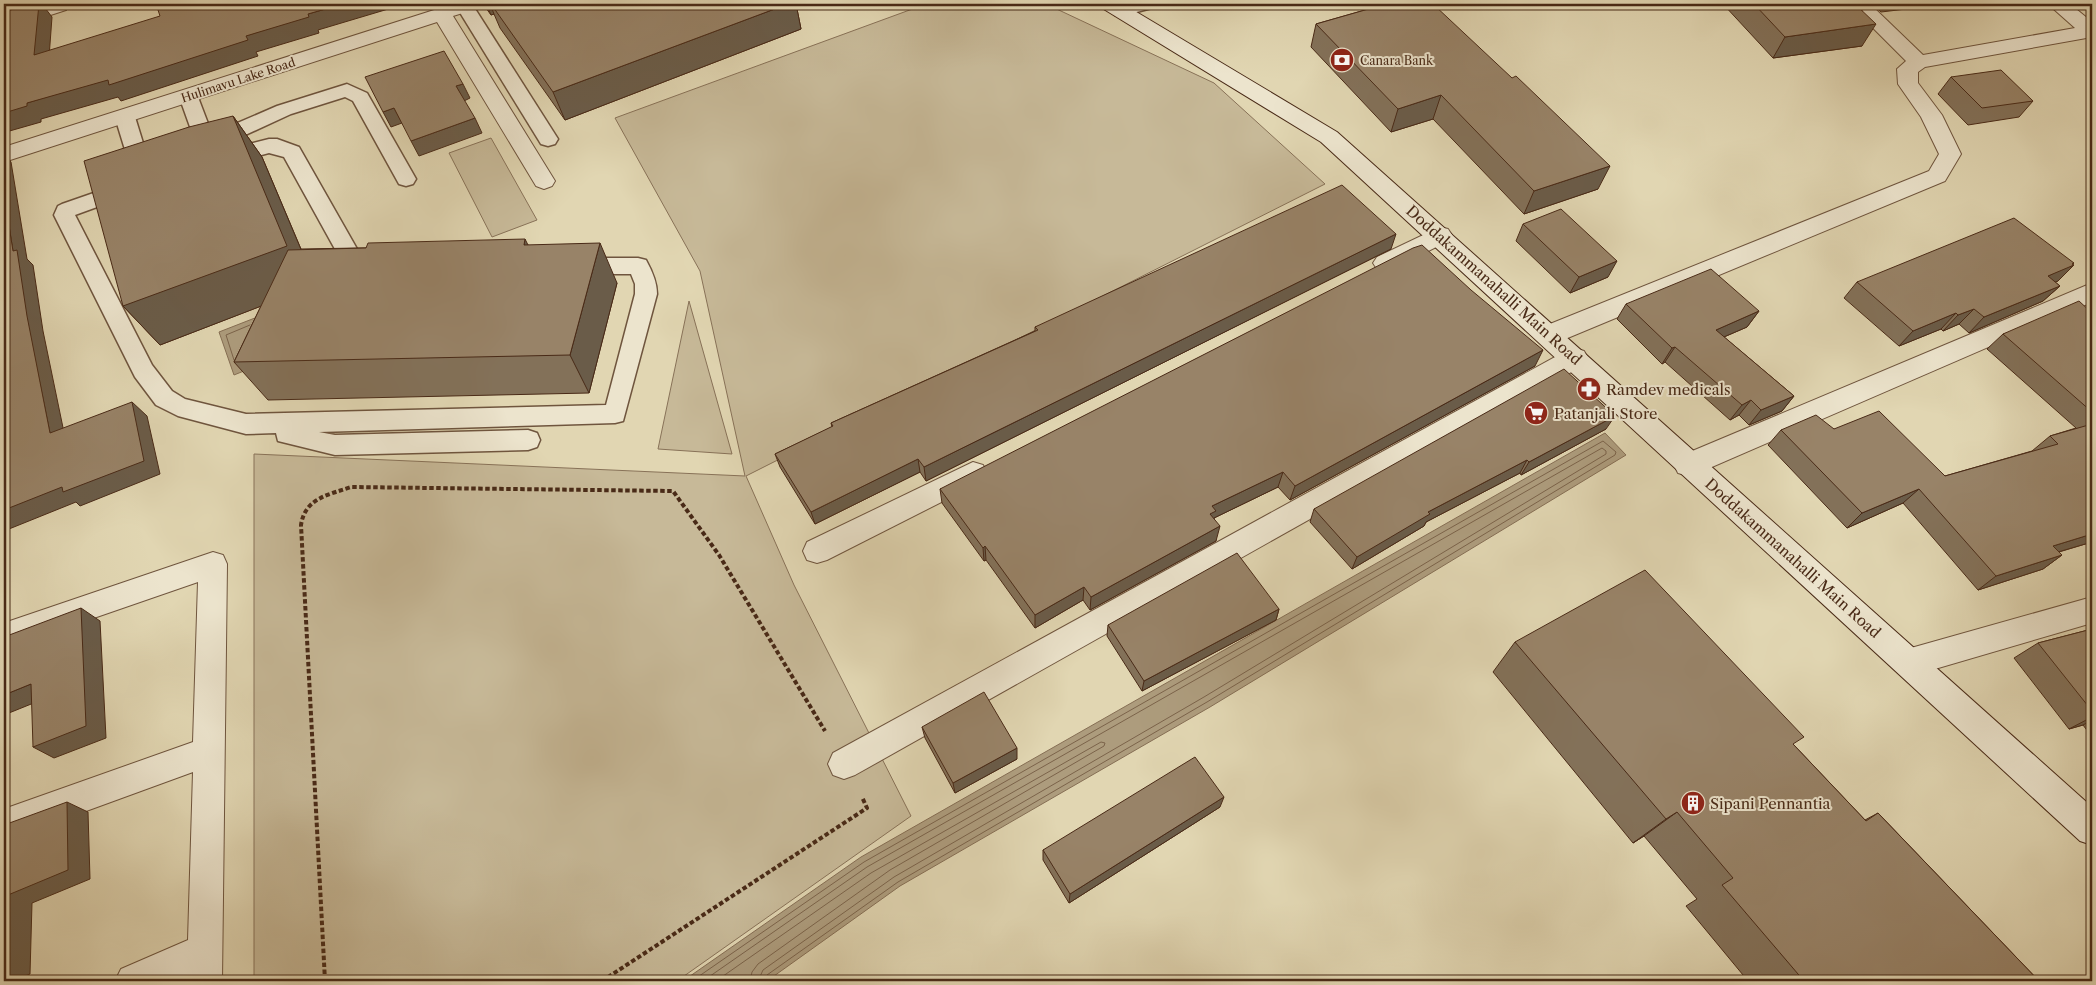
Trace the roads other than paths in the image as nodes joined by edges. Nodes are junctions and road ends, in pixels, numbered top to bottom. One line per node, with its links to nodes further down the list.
1 (58, 4): 8 (street)
2 (1146, 4): 6 (lane)
3 (1859, 4): 10 (street)
4 (2058, 4): 9 (street)
5 (469, 5): 7 (street, Hulimavu Lake Road); 13 (lane)
6 (1115, 8): 18 (street, Doddakammanahalli Main Road)
7 (442, 14): 11 (street, Hulimavu Lake Road); 17 (street)
8 (4, 24)
9 (2091, 31): 10 (street)
10 (1919, 62): 23 (street)
11 (189, 96): 12 (street, Hulimavu Lake Road); 15 (lane)
12 (125, 116): 14 (street, Hulimavu Lake Road); 25 (lane)
13 (548, 139)
14 (4, 155)
15 (203, 158): 16 (lane); 19 (lane)
16 (406, 179)
17 (544, 182)
18 (1440, 235): 21 (street); 23 (street, Doddakammanahalli Main Road)
19 (393, 264)
20 (560, 266): 25 (lane)
21 (1360, 276)
22 (2092, 292): 28 (street)
23 (1549, 335): 24 (street, Doddakammanahalli Main Road)
24 (1575, 358): 28 (street, Doddakammanahalli Main Road); 34 (street)
25 (246, 424): 26 (lane)
26 (528, 440)
27 (995, 461): 29 (street)
28 (1688, 465): 32 (street, Doddakammanahalli Main Road)
29 (818, 552)
30 (2092, 610): 32 (street)
31 (4, 636): 33 (street)
32 (1911, 662): 36 (street, Doddakammanahalli Main Road)
33 (210, 751): 35 (street); 37 (street)
34 (844, 764)
35 (4, 825)
36 (2092, 829)
37 (204, 966): 38 (street)
38 (133, 981)

